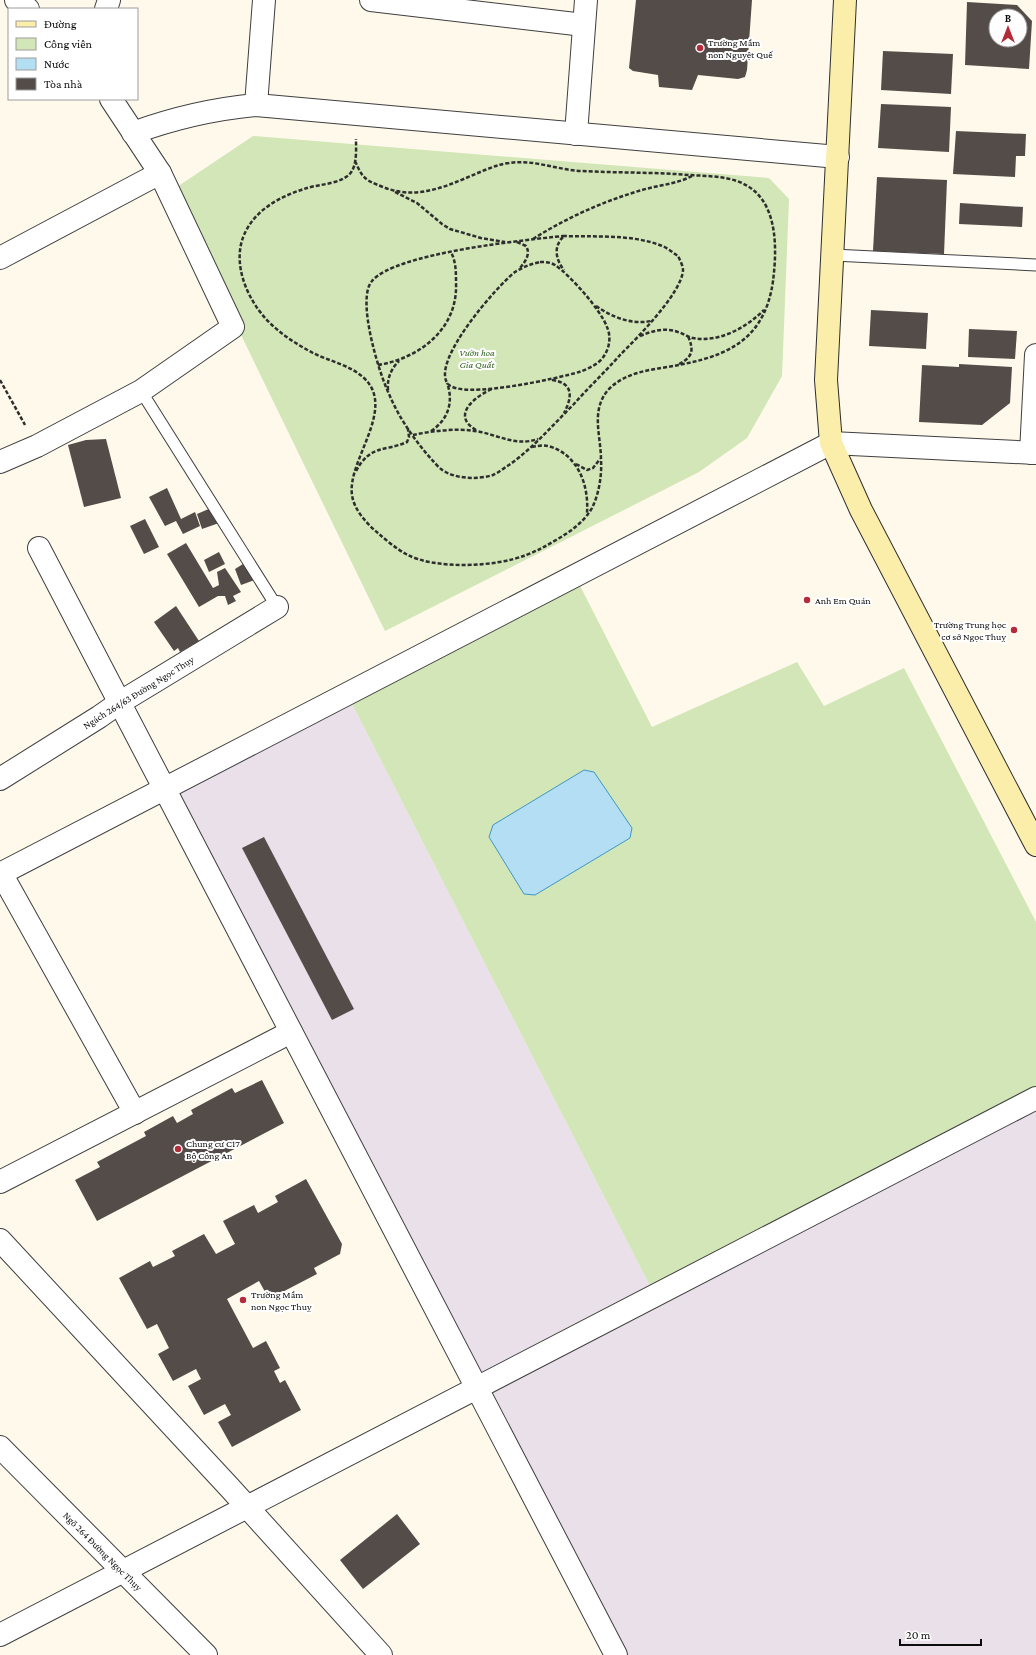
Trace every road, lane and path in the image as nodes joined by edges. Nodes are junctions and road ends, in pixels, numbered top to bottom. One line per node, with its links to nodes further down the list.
1 (16, 0): 6 (street)
2 (264, 0): 9 (street)
3 (371, 0): 7 (street)
4 (586, 0): 7 (street)
5 (845, 0): 13 (street)
6 (27, 8)
7 (584, 25): 12 (street)
8 (111, 100): 11 (street)
9 (256, 105): 10 (street); 11 (street)
10 (358, 114): 12 (street); 14 (path)
11 (134, 133): 15 (street)
12 (576, 134): 13 (street)
13 (838, 157): 23 (street)
14 (355, 161): 17 (path); 56 (path)
15 (160, 173): 24 (street); 41 (street)
16 (693, 175): 17 (path); 19 (path); 29 (path)
17 (391, 190): 21 (path)
18 (563, 236): 19 (path); 27 (path); 30 (path)
19 (532, 240): 20 (path)
20 (516, 241): 21 (path); 26 (path)
21 (508, 242): 22 (path)
22 (451, 252): 34 (path); 35 (path)
23 (833, 255): 25 (lane); 49 (street)
24 (0, 258)
25 (1036, 265)
26 (519, 270): 27 (path); 37 (path)
27 (566, 274): 28 (path)
28 (592, 304): 30 (path); 39 (path)
29 (766, 308): 31 (path); 36 (path)
30 (652, 321): 32 (path)
31 (688, 336): 32 (path); 36 (path)
32 (638, 337): 43 (path)
33 (1036, 355): 52 (street)
34 (401, 359): 35 (path); 42 (path)
35 (378, 365): 42 (path)
36 (677, 365): 53 (path)
37 (446, 379): 40 (path); 45 (path)
38 (0, 380): 50 (path)
39 (547, 380): 40 (path); 43 (path)
40 (495, 388): 46 (path)
41 (141, 391): 50 (street); 59 (lane)
42 (389, 395): 44 (path)
43 (560, 418): 48 (path)
44 (408, 429): 47 (path); 56 (path)
45 (430, 432): 46 (path); 47 (path)
46 (478, 432): 48 (path)
47 (413, 435): 51 (path)
48 (540, 438): 51 (path)
49 (831, 443): 52 (street); 62 (street); 63 (street)
50 (37, 446): 54 (street)
51 (532, 447): 55 (path)
52 (1034, 453)
53 (601, 457): 55 (path); 57 (path)
54 (0, 462)
55 (572, 462): 57 (path)
56 (352, 478): 57 (path)
57 (587, 514)
58 (39, 548): 60 (street)
59 (277, 607): 60 (street, Ngách 264/63 Đường Ngọc Thụy)
60 (119, 702): 61 (street, Ngách 264/63 Đường Ngọc Thụy); 62 (street)
61 (0, 779)
62 (164, 789): 64 (street); 65 (street)
63 (1036, 845)
64 (1, 874): 67 (street)
65 (291, 1032): 67 (street); 70 (street)
66 (1036, 1098): 70 (street)
67 (135, 1113): 68 (street)
68 (0, 1182)
69 (0, 1240): 72 (street)
70 (477, 1388): 72 (street); 77 (street)
71 (0, 1446): 73 (street, Ngõ 264 Đường Ngọc Thụy)
72 (248, 1507): 73 (street); 76 (street)
73 (123, 1571): 74 (street); 75 (street, Ngõ 264 Đường Ngọc Thụy)
74 (0, 1635)
75 (206, 1655)
76 (381, 1655)
77 (616, 1655)

